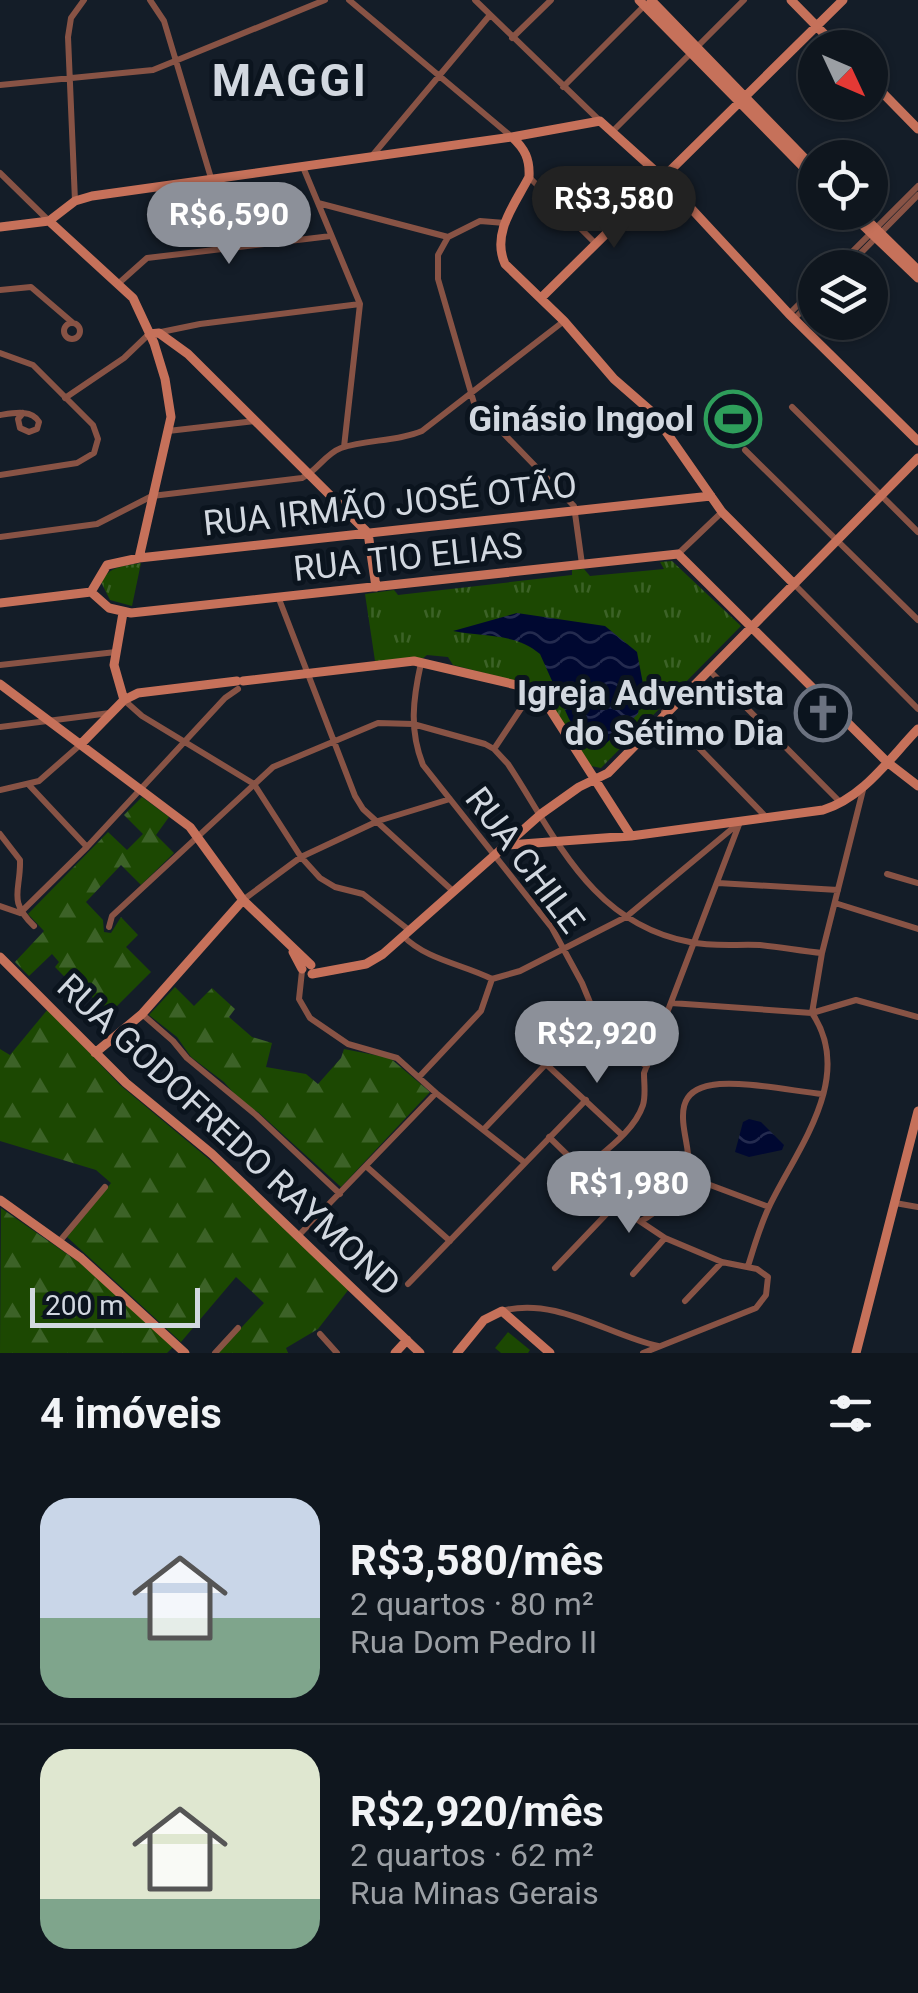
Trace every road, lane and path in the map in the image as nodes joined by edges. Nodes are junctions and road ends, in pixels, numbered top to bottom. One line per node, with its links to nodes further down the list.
1 (84, 0): 18 (street)
2 (150, 0): 16 (street)
3 (325, 0): 16 (street)
4 (349, 0): 17 (street)
5 (475, 0): 11 (street)
6 (551, 0): 14 (street)
7 (744, 0): 15 (street)
8 (792, 0): 12 (street)
9 (843, 0): 12 (street)
10 (646, 1): 15 (street); 20 (street)
11 (490, 15): 14 (street); 17 (street)
12 (817, 26): 13 (street); 22 (street)
13 (821, 30)
14 (512, 38): 20 (street)
15 (694, 50): 22 (street); 25 (street)
16 (176, 62): 18 (street); 32 (street)
17 (442, 76): 26 (street); 27 (street)
18 (70, 78): 19 (street); 36 (street)
19 (0, 85)
20 (564, 87): 23 (street)
21 (888, 98): 24 (street)
22 (744, 101): 28 (street); 33 (street)
23 (600, 121): 25 (street); 26 (street)
24 (918, 129)
25 (612, 132): 33 (street)
26 (512, 137): 27 (street); 31 (street)
27 (372, 156): 29 (street)
28 (798, 156)
29 (303, 167): 32 (street); 37 (street)
30 (0, 173): 38 (street)
31 (529, 177): 39 (street); 46 (street)
32 (211, 178): 36 (street)
33 (662, 178): 46 (street); 56 (street)
34 (918, 186): 43 (street)
35 (918, 195): 43 (street)
36 (75, 200): 38 (street)
37 (317, 203): 44 (street); 45 (street)
38 (49, 221): 40 (street); 50 (street)
39 (504, 223): 45 (street); 52 (street)
40 (0, 227)
41 (871, 230): 43 (street)
42 (873, 230): 43 (street)
43 (876, 234): 47 (street); 48 (street); 49 (street)
44 (331, 236): 50 (street); 53 (street)
45 (448, 237): 61 (street)
46 (595, 242): 52 (street)
47 (859, 250)
48 (918, 270)
49 (918, 278)
50 (120, 283): 59 (street)
51 (0, 290): 58 (street)
52 (541, 298): 57 (street)
53 (360, 304): 59 (street); 69 (street)
54 (798, 308): 56 (street)
55 (798, 311): 56 (street)
56 (791, 316): 68 (street)
57 (564, 321): 61 (street); 76 (street)
58 (73, 323)
59 (154, 333): 62 (street); 66 (street); 67 (street)
60 (0, 353): 62 (street)
61 (470, 393): 69 (street); 77 (street)
62 (65, 398): 72 (street)
63 (792, 407): 74 (street)
64 (23, 414): 64 (street); 65 (street)
65 (0, 415)
66 (255, 422): 67 (street); 73 (street)
67 (168, 431): 75 (street)
68 (918, 442)
69 (344, 446): 73 (street)
70 (744, 450): 82 (street)
71 (918, 458): 74 (street)
72 (0, 475)
73 (309, 475): 75 (street); 80 (street)
74 (881, 495): 79 (street); 82 (street)
75 (152, 496): 81 (street); 84 (street)
76 (711, 496): 77 (street, RUA IRMÃO JOSÉ OTÃO); 78 (street)
77 (576, 512): 80 (street, RUA IRMÃO JOSÉ OTÃO); 85 (street)
78 (722, 512): 83 (street); 86 (street)
79 (918, 532)
80 (368, 534): 84 (street, RUA IRMÃO JOSÉ OTÃO); 87 (street)
81 (0, 537)
82 (837, 539): 86 (street); 92 (street)
83 (678, 554): 85 (street, RUA TIO ELIAS); 93 (street)
84 (140, 558): 88 (street, RUA IRMÃO JOSÉ OTÃO)
85 (582, 566): 87 (street, RUA TIO ELIAS)
86 (794, 584): 93 (street); 103 (street)
87 (376, 587): 89 (street, RUA TIO ELIAS)
88 (90, 592): 90 (street); 91 (street)
89 (278, 598): 91 (street, RUA TIO ELIAS); 98 (street)
90 (0, 602)
91 (123, 613): 94 (street)
92 (918, 620)
93 (750, 628): 97 (street); 114 (street)
94 (116, 652): 96 (street); 102 (street)
95 (421, 662): 98 (street); 101 (street); 107 (street, RUA CHILE)
96 (0, 664)
97 (710, 668): 105 (street); 123 (street)
98 (308, 674): 100 (street); 110 (street)
99 (0, 684): 106 (street)
100 (236, 684): 102 (street); 111 (street)
101 (533, 690): 113 (street); 115 (street)
102 (124, 700): 104 (street); 111 (street)
103 (918, 709)
104 (111, 713): 106 (street); 112 (street)
105 (665, 713): 115 (street); 125 (street)
106 (50, 720): 108 (street); 112 (street)
107 (413, 724): 110 (street); 113 (street); 122 (street, RUA CHILE)
108 (0, 727)
109 (918, 729): 114 (street)
110 (333, 741): 116 (street); 126 (street)
111 (188, 742): 116 (street); 121 (street)
112 (81, 744): 117 (street); 121 (street)
113 (494, 748): 124 (street)
114 (887, 762): 118 (street); 119 (street)
115 (593, 780): 124 (street); 130 (street)
116 (254, 784): 129 (street); 135 (street)
117 (29, 785): 120 (street); 133 (street)
118 (864, 786): 123 (street); 139 (street)
119 (918, 786)
120 (0, 790)
121 (140, 792): 129 (street); 133 (street)
122 (450, 799): 126 (street); 134 (street, RUA CHILE)
123 (842, 804): 125 (street)
124 (541, 814): 131 (street); 132 (street)
125 (768, 819): 127 (street)
126 (378, 821): 135 (street); 140 (street)
127 (740, 822): 130 (street); 138 (street); 145 (street)
128 (0, 834): 144 (street)
129 (198, 834): 141 (street); 147 (street)
130 (631, 836): 131 (street)
131 (558, 841): 132 (street); 145 (street)
132 (507, 844): 134 (street)
133 (87, 847): 144 (street)
134 (496, 855): 140 (street); 151 (street, RUA CHILE)
135 (302, 858): 141 (street); 149 (street)
136 (887, 874): 137 (street)
137 (918, 883)
138 (718, 884): 139 (street); 150 (street)
139 (838, 890): 142 (street)
140 (454, 892): 149 (street)
141 (244, 900): 154 (street); 158 (street)
142 (835, 903): 148 (street); 152 (street)
143 (0, 906): 144 (street)
144 (20, 913): 146 (street)
145 (626, 917): 150 (street); 151 (street)
146 (34, 926)
147 (108, 926)
148 (918, 930)
149 (406, 933): 154 (street); 155 (street)
150 (694, 943): 152 (street); 156 (street)
151 (562, 950): 155 (street); 161 (street, RUA CHILE)
152 (822, 953): 157 (street)
153 (0, 957): 160 (street, RUA GODOFREDO RAYMOND)
154 (308, 970): 162 (street)
155 (492, 979): 162 (street)
156 (672, 1004): 157 (street); 161 (street)
157 (812, 1013): 159 (street); 164 (street)
158 (142, 1014): 160 (street); 175 (street)
159 (918, 1017)
160 (95, 1052): 195 (street, RUA GODOFREDO RAYMOND)
161 (647, 1066): 168 (street)
162 (419, 1078): 163 (street)
163 (436, 1093): 167 (street); 171 (street)
164 (822, 1094): 173 (street); 179 (street)
165 (586, 1100): 167 (street); 168 (street); 169 (street)
166 (918, 1111): 177 (street)
167 (486, 1128): 170 (street)
168 (622, 1135): 172 (street)
169 (549, 1136): 170 (street); 172 (street)
170 (524, 1162): 184 (street)
171 (368, 1167): 175 (street); 184 (street)
172 (583, 1170): 178 (street)
173 (686, 1176): 179 (street); 181 (street)
174 (105, 1186): 185 (street)
175 (340, 1194): 182 (street)
176 (0, 1200): 185 (street)
177 (895, 1203): 180 (street); 205 (street)
178 (617, 1204): 181 (street); 188 (street)
179 (769, 1206): 187 (street)
180 (918, 1207)
181 (640, 1222): 183 (street)
182 (299, 1235)
183 (665, 1238): 186 (street); 189 (street)
184 (450, 1240): 190 (street)
185 (58, 1243): 197 (street)
186 (722, 1262): 187 (street); 191 (street)
187 (748, 1266): 196 (street)
188 (555, 1268)
189 (633, 1274)
190 (408, 1284)
191 (685, 1300)
192 (502, 1312): 196 (street); 202 (street); 203 (street)
193 (238, 1328): 198 (street)
194 (320, 1334): 199 (street)
195 (407, 1340): 200 (street); 201 (street, RUA GODOFREDO RAYMOND)
196 (659, 1346): 204 (street)
197 (185, 1353)
198 (215, 1353)
199 (337, 1353)
200 (395, 1353)
201 (420, 1353)
202 (457, 1353)
203 (549, 1353)
204 (644, 1353)
205 (856, 1353)

